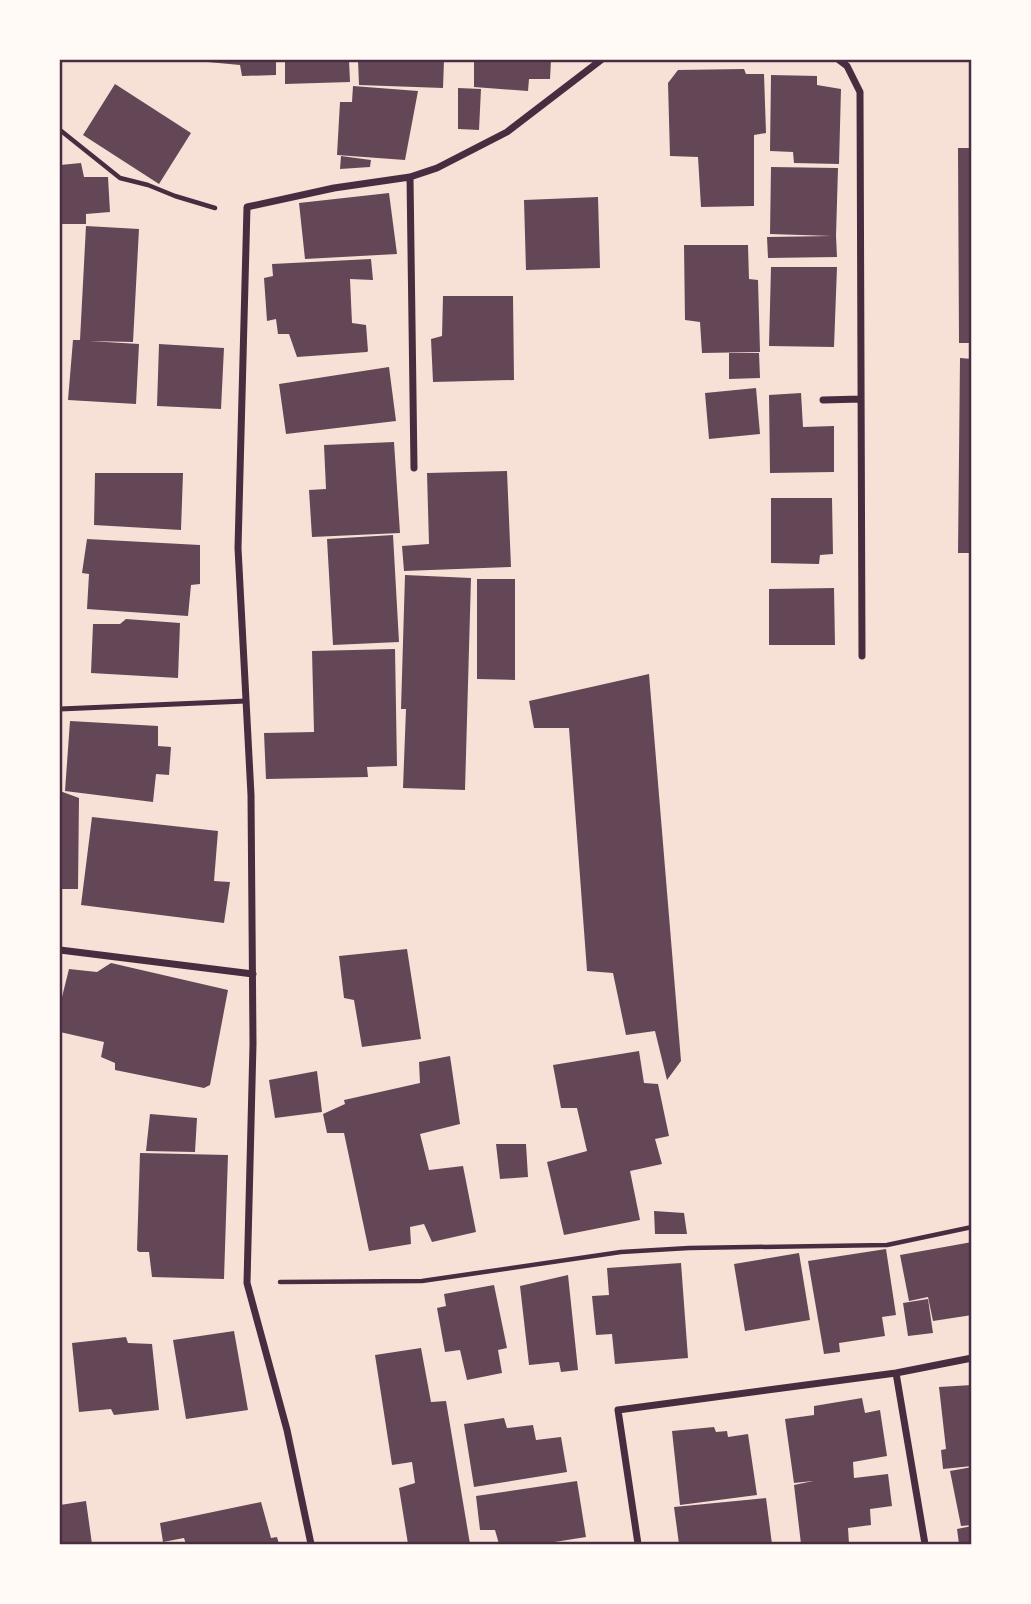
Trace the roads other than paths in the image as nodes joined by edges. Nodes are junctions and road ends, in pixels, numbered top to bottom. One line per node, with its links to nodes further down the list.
1 (601, 60): 3 (street)
2 (839, 60): 4 (street)
3 (410, 177): 6 (street); 8 (street)
4 (861, 399): 5 (street); 7 (street)
5 (823, 400)
6 (414, 468)
7 (862, 656)
8 (246, 701): 9 (lane); 11 (street)
9 (60, 709)
10 (60, 950): 11 (street)
11 (253, 974): 14 (street)
12 (971, 1358): 13 (street)
13 (896, 1373): 15 (street); 16 (street)
14 (312, 1545)
15 (638, 1545)
16 (925, 1545)

